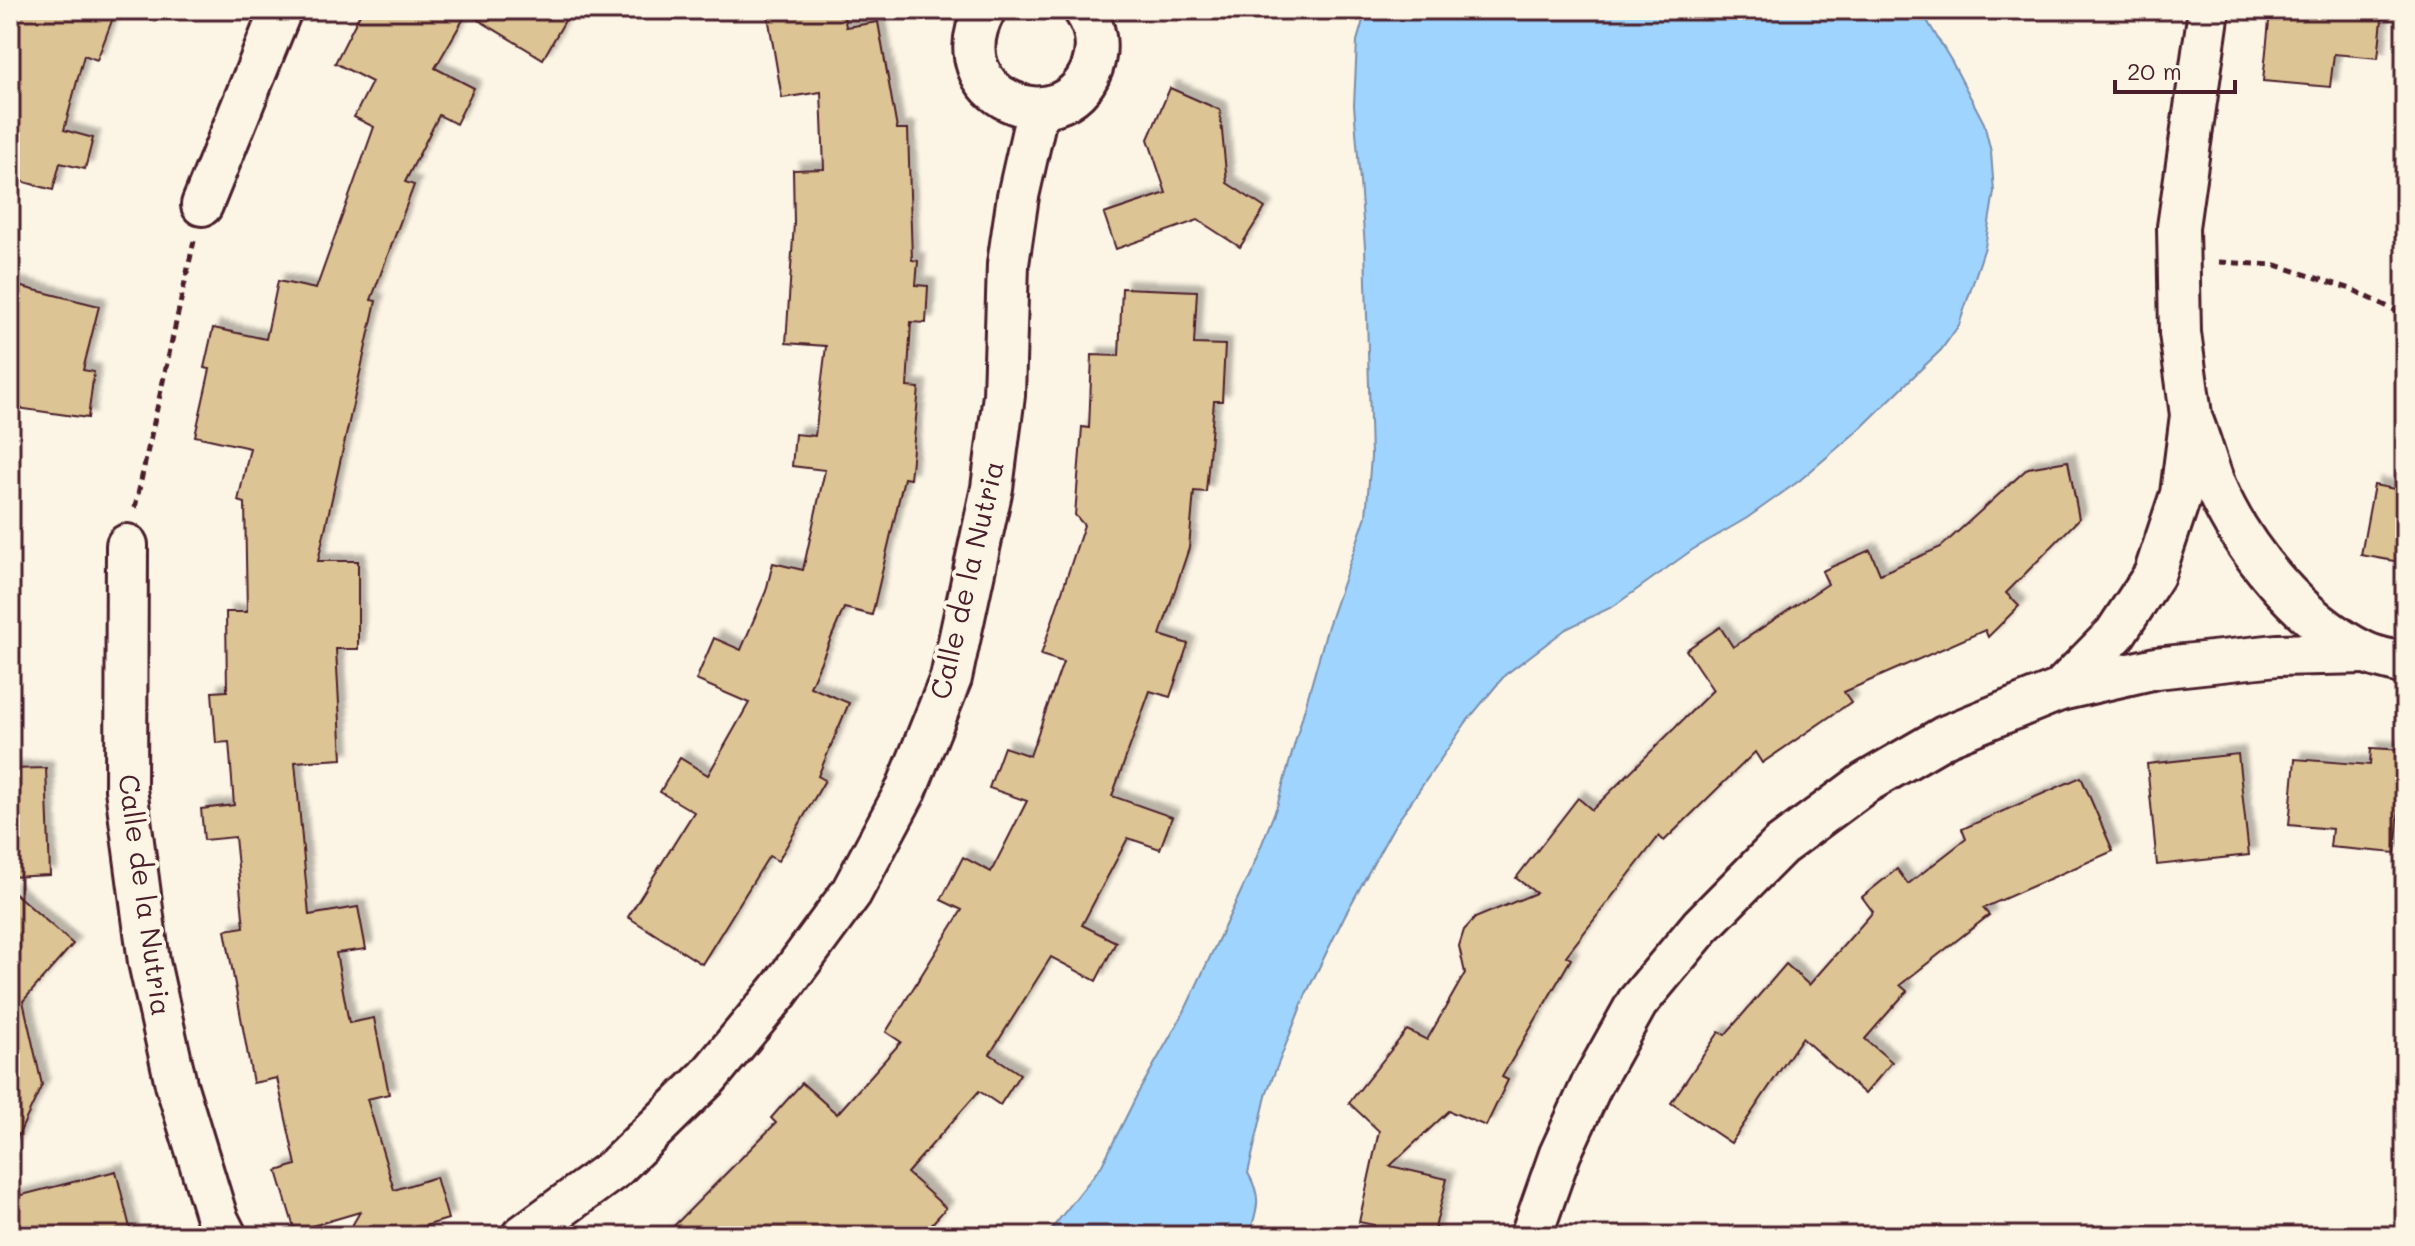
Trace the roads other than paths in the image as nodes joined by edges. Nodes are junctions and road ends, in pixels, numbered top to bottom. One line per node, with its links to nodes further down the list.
1 (281, 10): 6 (street)
2 (985, 10): 5 (street)
3 (2209, 10): 7 (street)
4 (1094, 13): 5 (street)
5 (1038, 108): 13 (street, Calle de la Nutria)
6 (202, 205)
7 (2191, 415): 9 (street); 11 (street)
8 (127, 545): 12 (street, Calle de la Nutria)
9 (2365, 653): 10 (street); 11 (street)
10 (2405, 664)
11 (2060, 690): 14 (street)
12 (226, 1236)
13 (522, 1236)
14 (1531, 1236)

